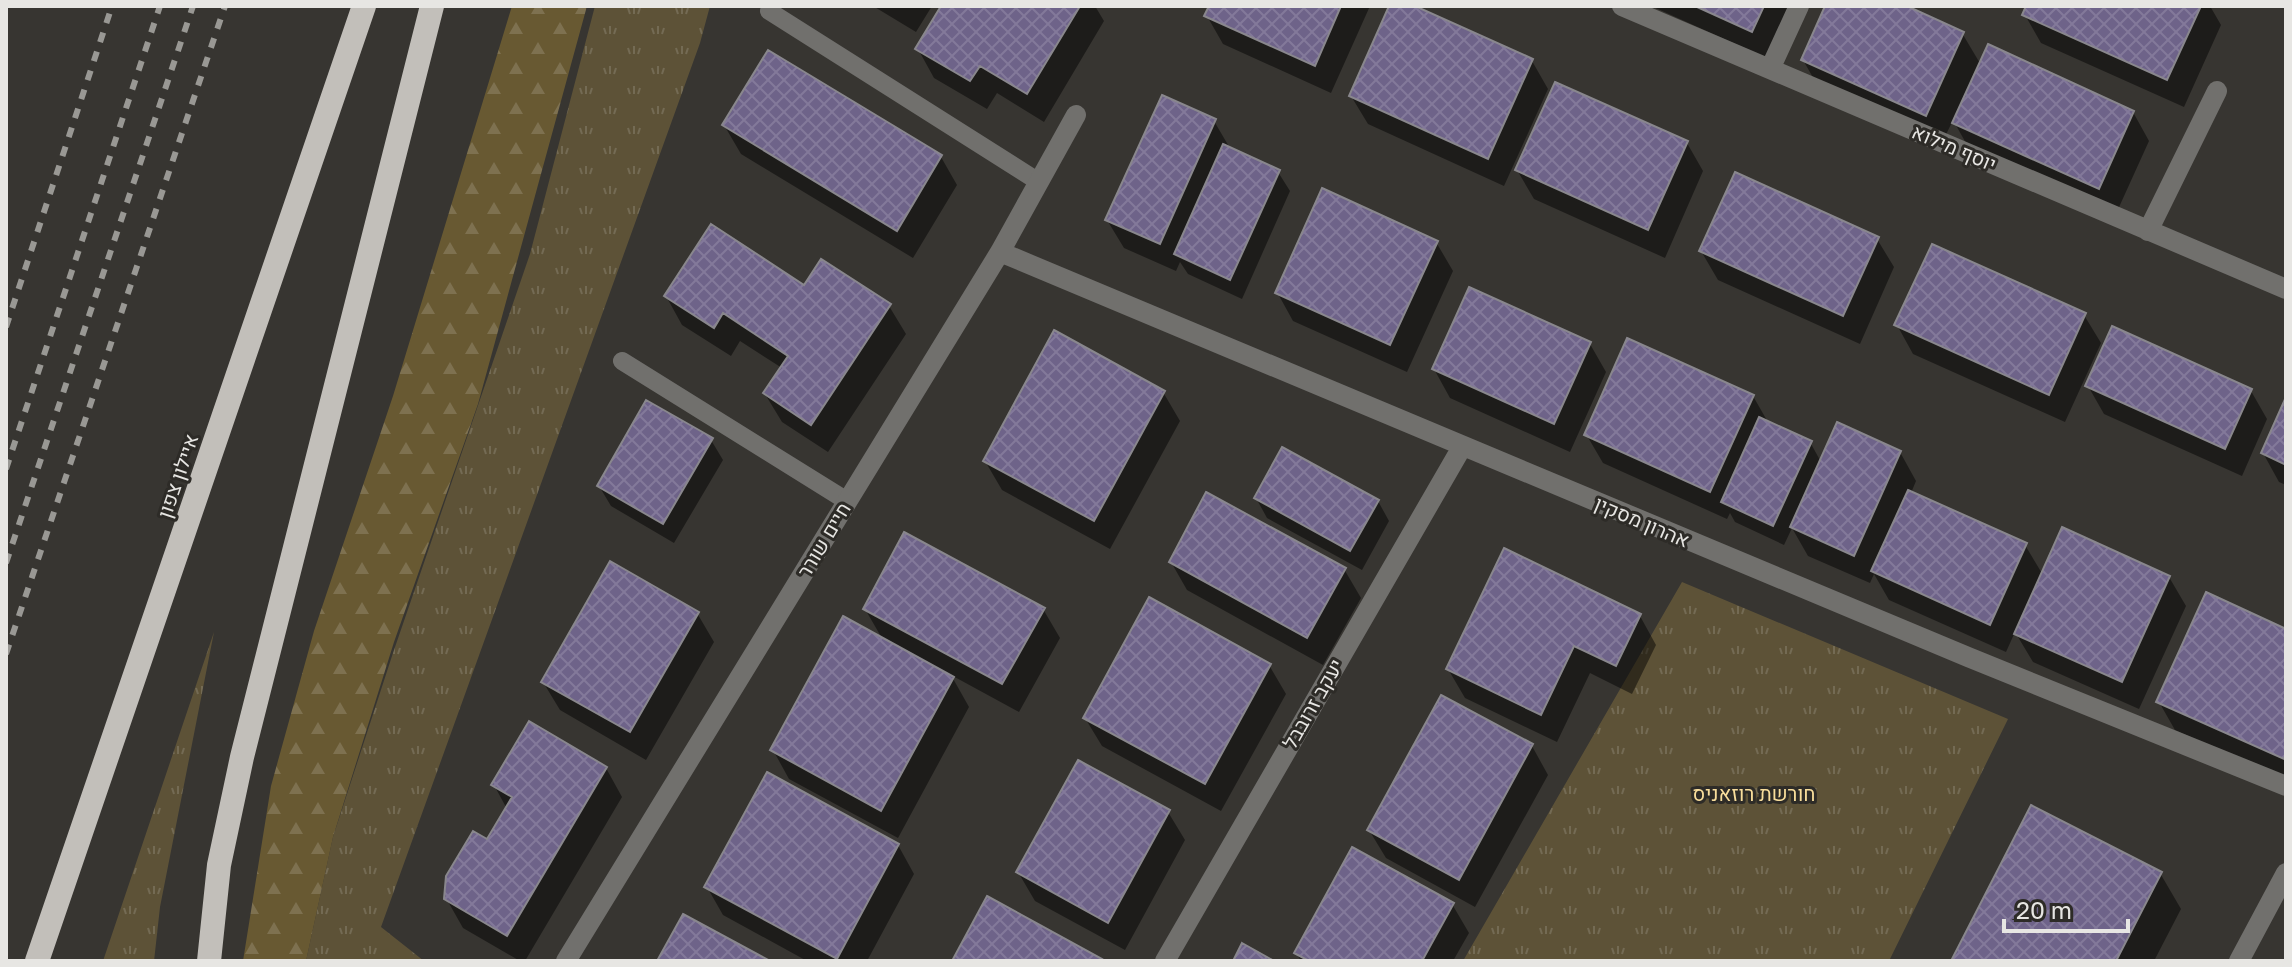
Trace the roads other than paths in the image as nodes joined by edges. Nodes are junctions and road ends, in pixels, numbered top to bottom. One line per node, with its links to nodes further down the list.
1 (364, 6): 18 (highway, איילון צפון)
2 (432, 6): 19 (highway)
3 (1622, 6): 6 (street, יוסף מילוא)
4 (1799, 6): 6 (street)
5 (769, 11): 9 (lane)
6 (1770, 69): 10 (street, יוסף מילוא)
7 (2217, 91): 10 (street)
8 (1076, 115): 9 (street, חיים שורר)
9 (1039, 182): 11 (street, חיים שורר)
10 (2148, 231): 12 (street, יוסף מילוא)
11 (1000, 252): 14 (street, אהרון מסקין); 15 (street, חיים שורר)
12 (2286, 289)
13 (622, 361): 15 (lane)
14 (1462, 447): 16 (street, אהרון מסקין); 21 (street, יעקב זרובבל)
15 (847, 501): 20 (street, חיים שורר)
16 (2286, 786)
17 (2286, 873): 22 (street)
18 (37, 961)
19 (209, 961)
20 (566, 961)
21 (1165, 961)
22 (2239, 961)

